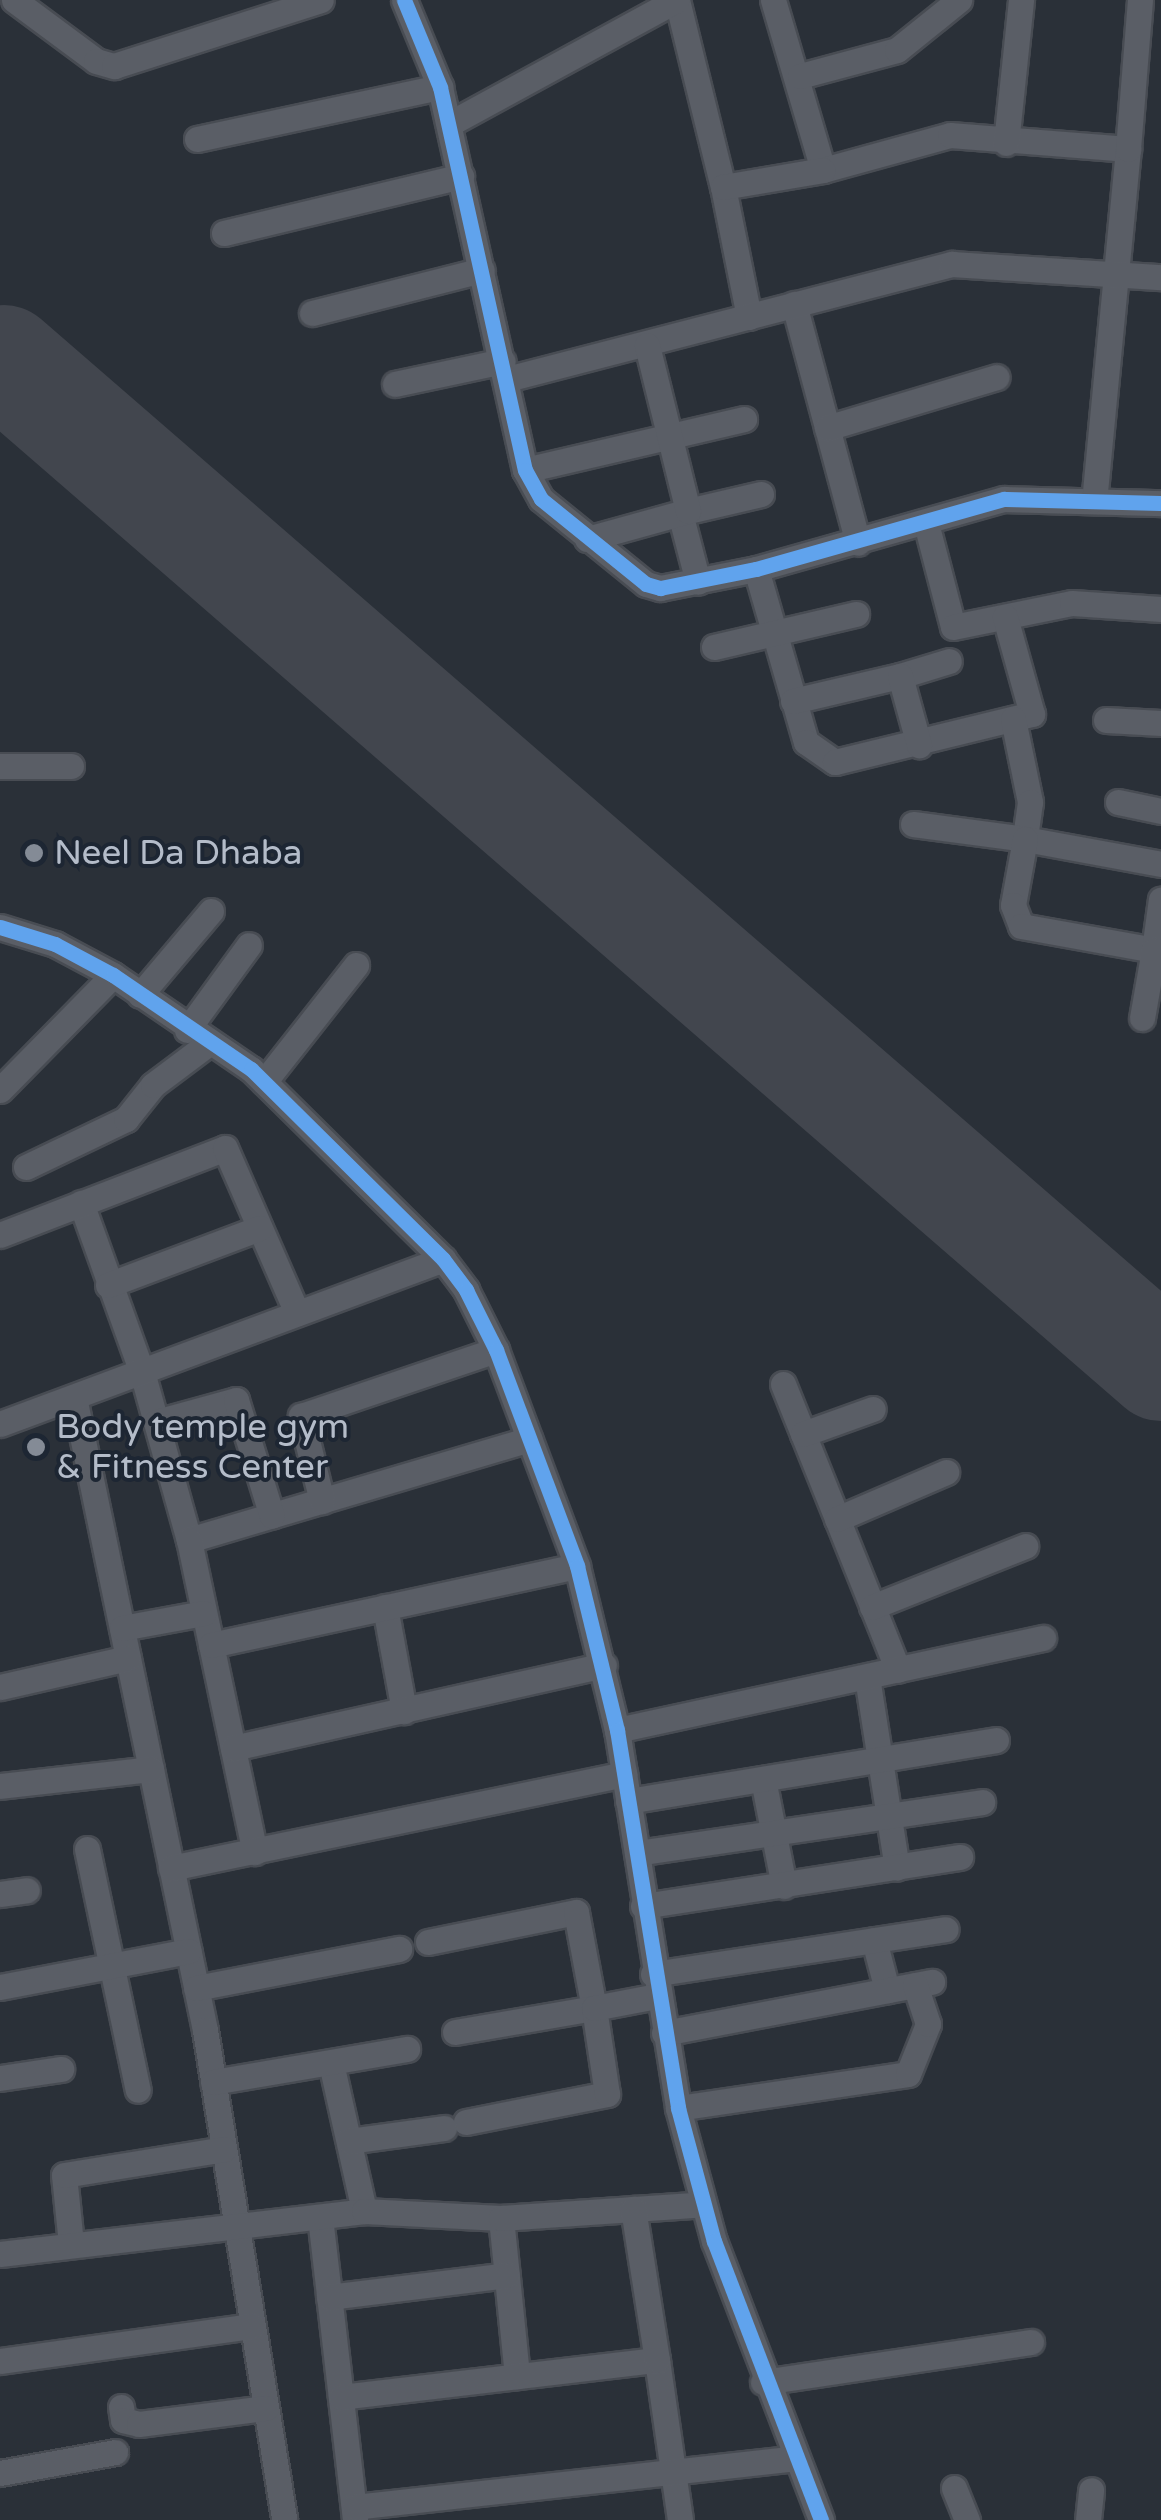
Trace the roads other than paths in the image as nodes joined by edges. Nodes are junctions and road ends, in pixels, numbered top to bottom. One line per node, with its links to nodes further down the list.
1 (14, 0): 2 (street)
2 (321, 0)
3 (404, 0): 10 (street)
4 (677, 0): 11 (street); 17 (street)
5 (773, 0): 9 (street)
6 (959, 0): 9 (street)
7 (1021, 0): 13 (street)
8 (1140, 0): 14 (street)
9 (800, 76): 15 (street)
10 (440, 88): 11 (street); 12 (street)
11 (450, 124): 16 (street)
12 (196, 139)
13 (1006, 143): 14 (street); 15 (street)
14 (1128, 149): 20 (street)
15 (823, 170): 17 (street)
16 (461, 176): 18 (street); 19 (street)
17 (723, 187): 24 (street)
18 (224, 233)
19 (482, 270): 23 (street); 26 (street)
20 (1112, 273): 21 (street); 22 (street); 34 (street)
21 (1161, 277)
22 (794, 304): 24 (street); 30 (street)
23 (312, 313)
24 (749, 317): 25 (street)
25 (647, 345): 26 (street); 31 (street)
26 (505, 370): 28 (street); 32 (street)
27 (997, 378): 30 (street)
28 (395, 384)
29 (744, 419): 31 (street)
30 (827, 428): 39 (street)
31 (667, 438): 32 (street); 36 (street)
32 (525, 470): 38 (street)
33 (761, 494): 36 (street)
34 (1094, 499): 35 (street); 37 (street)
35 (1161, 503)
36 (684, 512): 38 (street); 41 (street)
37 (926, 523): 39 (street); 44 (street)
38 (586, 540): 41 (street)
39 (858, 542): 40 (street)
40 (756, 569): 41 (street); 45 (street)
41 (698, 582)
42 (1161, 609): 44 (street)
43 (856, 614): 45 (street)
44 (1005, 617): 50 (street)
45 (777, 634): 46 (street); 49 (street)
46 (714, 648)
47 (950, 661): 48 (street)
48 (900, 676): 49 (street); 53 (street)
49 (794, 700): 53 (street)
50 (1013, 719): 53 (street); 59 (street)
51 (1106, 720): 52 (street)
52 (1161, 722)
53 (918, 745)
54 (0, 766): 55 (street)
55 (71, 766)
56 (1118, 802): 57 (street)
57 (1161, 810)
58 (913, 824): 59 (street)
59 (1025, 839): 60 (street); 65 (street)
60 (1161, 864)
61 (210, 911): 68 (street)
62 (1160, 915): 65 (street)
63 (0, 927): 67 (street)
64 (248, 945): 70 (street)
65 (1154, 950): 69 (street)
66 (356, 965): 71 (street)
67 (114, 975): 68 (street); 72 (street)
68 (140, 994): 70 (street)
69 (1149, 1013)
70 (198, 1037): 71 (street); 73 (street)
71 (264, 1082): 77 (street)
72 (0, 1090)
73 (26, 1167)
74 (81, 1203): 75 (street); 76 (street); 78 (street)
75 (260, 1228): 78 (street); 79 (street)
76 (0, 1235)
77 (443, 1259): 79 (street); 80 (street)
78 (108, 1285): 81 (street)
79 (297, 1314): 81 (street)
80 (496, 1350): 88 (street); 90 (street)
81 (142, 1372): 83 (street); 85 (street)
82 (782, 1384): 87 (street)
83 (74, 1397): 86 (street); 99 (street)
84 (873, 1409): 87 (street)
85 (156, 1422): 91 (street); 93 (street)
86 (0, 1424)
87 (803, 1434): 92 (street)
88 (529, 1439): 90 (street); 95 (street)
89 (946, 1472): 92 (street)
90 (322, 1501): 91 (street)
91 (272, 1516): 93 (street)
92 (837, 1519): 97 (street)
93 (189, 1540): 98 (street)
94 (1025, 1546): 97 (street)
95 (577, 1566): 96 (street); 103 (street)
96 (385, 1607): 101 (street); 107 (street)
97 (872, 1607): 104 (street)
98 (204, 1613): 99 (street); 101 (street)
99 (122, 1628): 102 (street)
100 (1043, 1638): 104 (street)
101 (211, 1645): 110 (street)
102 (128, 1658): 106 (street); 112 (street)
103 (604, 1665): 107 (street); 108 (street)
104 (898, 1670): 105 (street)
105 (868, 1677): 108 (street); 111 (street)
106 (0, 1687)
107 (404, 1710): 110 (street)
108 (617, 1730): 113 (street)
109 (996, 1740): 111 (street)
110 (233, 1748): 121 (street)
111 (883, 1758): 114 (street); 118 (street)
112 (151, 1768): 115 (street); 124 (street)
113 (624, 1774): 116 (street); 121 (street)
114 (764, 1778): 116 (street); 119 (street)
115 (0, 1786)
116 (628, 1801): 122 (street)
117 (982, 1802): 118 (street)
118 (889, 1816): 119 (street); 125 (street)
119 (775, 1833): 122 (street); 126 (street)
120 (87, 1849): 135 (street)
121 (255, 1852): 124 (street)
122 (636, 1853): 129 (street)
123 (960, 1857): 125 (street)
124 (172, 1868): 134 (street)
125 (897, 1868): 126 (street)
126 (784, 1886): 129 (street)
127 (27, 1890): 128 (street)
128 (0, 1894)
129 (643, 1906): 136 (street)
130 (946, 1929): 131 (street)
131 (874, 1940): 136 (street); 139 (street)
132 (428, 1942): 140 (street)
133 (399, 1948): 138 (street)
134 (189, 1951): 135 (street); 138 (street)
135 (111, 1966): 137 (street); 148 (street)
136 (655, 1985): 140 (street); 142 (street)
137 (0, 1986)
138 (196, 1988): 147 (street)
139 (886, 1990): 142 (street); 149 (street)
140 (594, 2008): 141 (street); 150 (street)
141 (455, 2032)
142 (664, 2033): 149 (street)
143 (407, 2049): 144 (street)
144 (331, 2063): 147 (street); 150 (street)
145 (61, 2068): 146 (street)
146 (0, 2078)
147 (213, 2082): 151 (street)
148 (138, 2090)
149 (678, 2108): 152 (street)
150 (349, 2141): 154 (street)
151 (224, 2149): 157 (street); 158 (street)
152 (704, 2204): 153 (street); 167 (street)
153 (633, 2209): 156 (street); 164 (street)
154 (364, 2211): 155 (street); 156 (street)
155 (320, 2216): 157 (street); 161 (street)
156 (502, 2218): 160 (street)
157 (236, 2226): 158 (street); 162 (street)
158 (71, 2244): 159 (street)
159 (0, 2254)
160 (507, 2275): 161 (street); 166 (street)
161 (329, 2298): 168 (street)
162 (253, 2326): 165 (street); 170 (street)
163 (1031, 2342): 167 (street)
164 (657, 2360): 166 (street); 173 (street)
165 (0, 2362)
166 (517, 2376): 168 (street)
167 (763, 2382): 172 (street)
168 (340, 2396): 177 (street)
169 (120, 2407): 170 (street)
170 (266, 2408): 178 (street)
171 (115, 2452): 174 (street)
172 (795, 2458): 173 (street); 180 (street)
173 (672, 2469): 177 (street); 179 (street)
174 (0, 2473)
175 (954, 2488): 181 (street)
176 (1091, 2490): 182 (street)
177 (354, 2514)
178 (284, 2520)
179 (680, 2520)
180 (820, 2520)
181 (967, 2520)
182 (1088, 2520)

